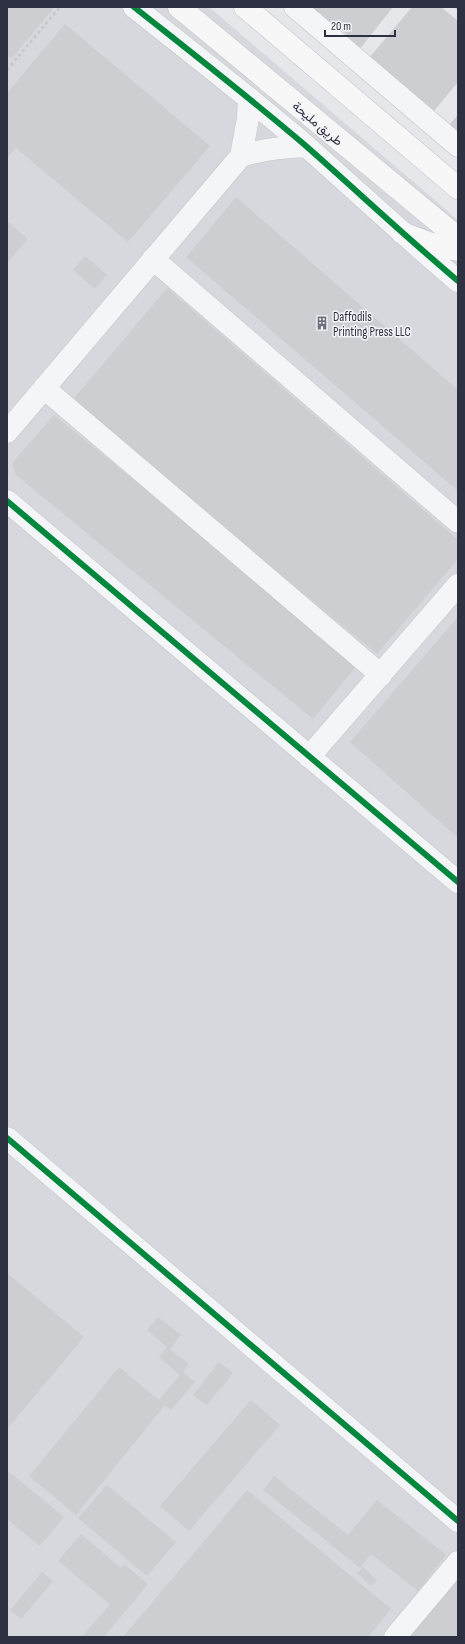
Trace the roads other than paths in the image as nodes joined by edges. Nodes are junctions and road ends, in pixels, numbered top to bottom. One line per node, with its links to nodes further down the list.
1 (134, 7): 5 (street)
2 (179, 7): 11 (main road, طريق مليحة)
3 (245, 7): 9 (main road)
4 (295, 7): 7 (street)
5 (249, 98): 6 (street); 8 (street)
6 (306, 146): 8 (street); 10 (street)
7 (458, 146)
8 (241, 156): 13 (street)
9 (458, 188)
10 (402, 233): 12 (main road); 14 (street)
11 (458, 238)
12 (458, 250)
13 (153, 259): 15 (street); 18 (street)
14 (458, 281)
15 (44, 388): 16 (street); 21 (street)
16 (7, 432)
17 (7, 500): 22 (street)
18 (458, 522)
19 (458, 586): 21 (street)
20 (458, 606): 22 (street)
21 (381, 675): 22 (street)
22 (315, 762): 23 (street)
23 (458, 882)
24 (7, 1138): 25 (street)
25 (458, 1521)
26 (458, 1562): 27 (street)
27 (395, 1637)

